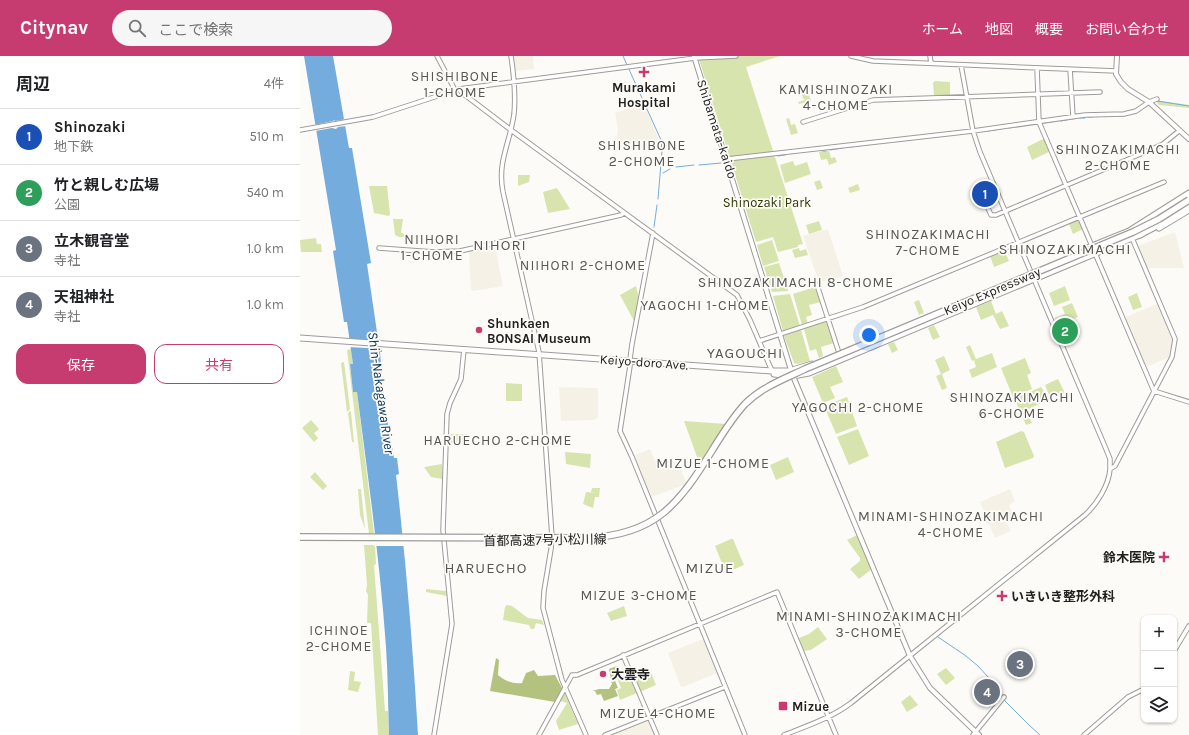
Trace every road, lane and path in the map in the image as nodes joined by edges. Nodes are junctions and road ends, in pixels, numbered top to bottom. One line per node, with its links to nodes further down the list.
1 (437, 56): 17 (street)
2 (511, 56): 15 (street)
3 (736, 56): 8 (street)
4 (851, 56): 9 (street)
5 (879, 56): 9 (street)
6 (930, 56): 10 (street)
7 (1117, 56): 14 (main road)
8 (694, 57): 15 (street); 32 (main road, Shibamata-kaido)
9 (880, 61): 10 (street)
10 (931, 63): 11 (street)
11 (961, 65): 12 (street); 21 (street)
12 (1038, 68): 13 (street); 20 (street)
13 (1070, 69): 14 (street); 19 (street)
14 (1116, 71): 23 (main road)
15 (514, 82): 16 (street); 28 (street)
16 (460, 89): 17 (street); 28 (street)
17 (455, 90): 27 (street)
18 (1100, 92): 19 (street)
19 (1072, 93): 20 (street); 24 (street)
20 (1038, 94): 21 (street); 26 (street)
21 (967, 97): 25 (street); 29 (street)
22 (1157, 99): 23 (street)
23 (1149, 102): 24 (street); 30 (main road)
24 (1073, 117): 26 (street)
25 (803, 122)
26 (1039, 122): 29 (street); 34 (street)
27 (300, 130)
28 (511, 130): 43 (street); 49 (street)
29 (973, 131): 32 (street); 36 (street)
30 (1179, 131): 31 (main road); 34 (street)
31 (1189, 139)
32 (727, 159): 58 (main road, Shibamata-kaido)
33 (1164, 182): 44 (street)
34 (1066, 186): 42 (street); 44 (street)
35 (1189, 193): 45 (highway, Keiyo-doro Ave.)
36 (998, 194): 42 (street); 42 (street)
37 (1189, 196): 45 (highway)
38 (1189, 200): 60 (highway, Keiyo Expressway, bridge)
39 (1189, 204): 60 (highway, Keiyo Expressway, bridge)
40 (1189, 207): 47 (highway)
41 (1189, 210): 47 (highway, Keiyo-doro Ave.)
42 (1005, 211): 50 (street)
43 (624, 213): 46 (street); 49 (street)
44 (1080, 217): 50 (street); 51 (street)
45 (1129, 231): 51 (highway, Keiyo-doro Ave.)
46 (653, 233): 61 (street); 65 (street)
47 (1139, 235): 48 (highway, Keiyo-doro Ave.)
48 (1132, 238): 53 (highway, Keiyo-doro Ave.); 68 (street)
49 (513, 239): 52 (street); 64 (street)
50 (1019, 243): 54 (street); 57 (street)
51 (1093, 246): 53 (street); 54 (highway, Keiyo-doro Ave.)
52 (379, 248)
53 (1096, 254): 55 (highway, Keiyo-doro Ave.); 68 (street)
54 (1032, 272): 55 (street); 63 (highway, Keiyo-doro Ave.)
55 (1035, 280): 67 (highway, Keiyo-doro Ave.); 70 (street)
56 (817, 285): 57 (street)
57 (827, 319): 58 (street); 63 (street)
58 (780, 334): 61 (street); 67 (main road, Shibamata-kaido)
59 (300, 339): 62 (highway, Keiyo-doro Ave.)
60 (880, 340): 71 (highway, 首都高速7号小松川線, bridge); 72 (highway, 首都高速7号小松川線, bridge)
61 (759, 341): 66 (street)
62 (464, 351): 64 (highway, Keiyo-doro Ave.); 85 (street)
63 (839, 353): 67 (highway, Keiyo-doro Ave.)
64 (539, 356): 65 (highway, Keiyo-doro Ave.); 79 (street)
65 (630, 363): 66 (highway, Keiyo-doro Ave.); 73 (street)
66 (772, 373): 67 (highway, Keiyo-doro Ave.)
67 (792, 373): 77 (main road, Shibamata-kaido)
68 (1154, 392): 69 (street); 70 (street)
69 (1189, 402)
70 (1110, 469): 77 (street)
71 (300, 537)
72 (300, 540)
73 (700, 624): 76 (street); 78 (street); 82 (street)
74 (1189, 626): 75 (street)
75 (1177, 646)
76 (624, 655): 79 (street); 83 (street)
77 (910, 656): 82 (street); 84 (main road)
78 (725, 687): 83 (street); 90 (street)
79 (565, 688): 86 (street); 87 (street)
80 (1141, 691): 93 (street)
81 (1004, 697): 84 (street)
82 (829, 716): 91 (street); 92 (street)
83 (649, 717): 88 (street); 89 (street)
84 (976, 734)
85 (434, 735)
86 (538, 735)
87 (586, 735)
88 (605, 735)
89 (657, 735)
90 (745, 735)
91 (784, 735)
92 (836, 735)
93 (1084, 735)

